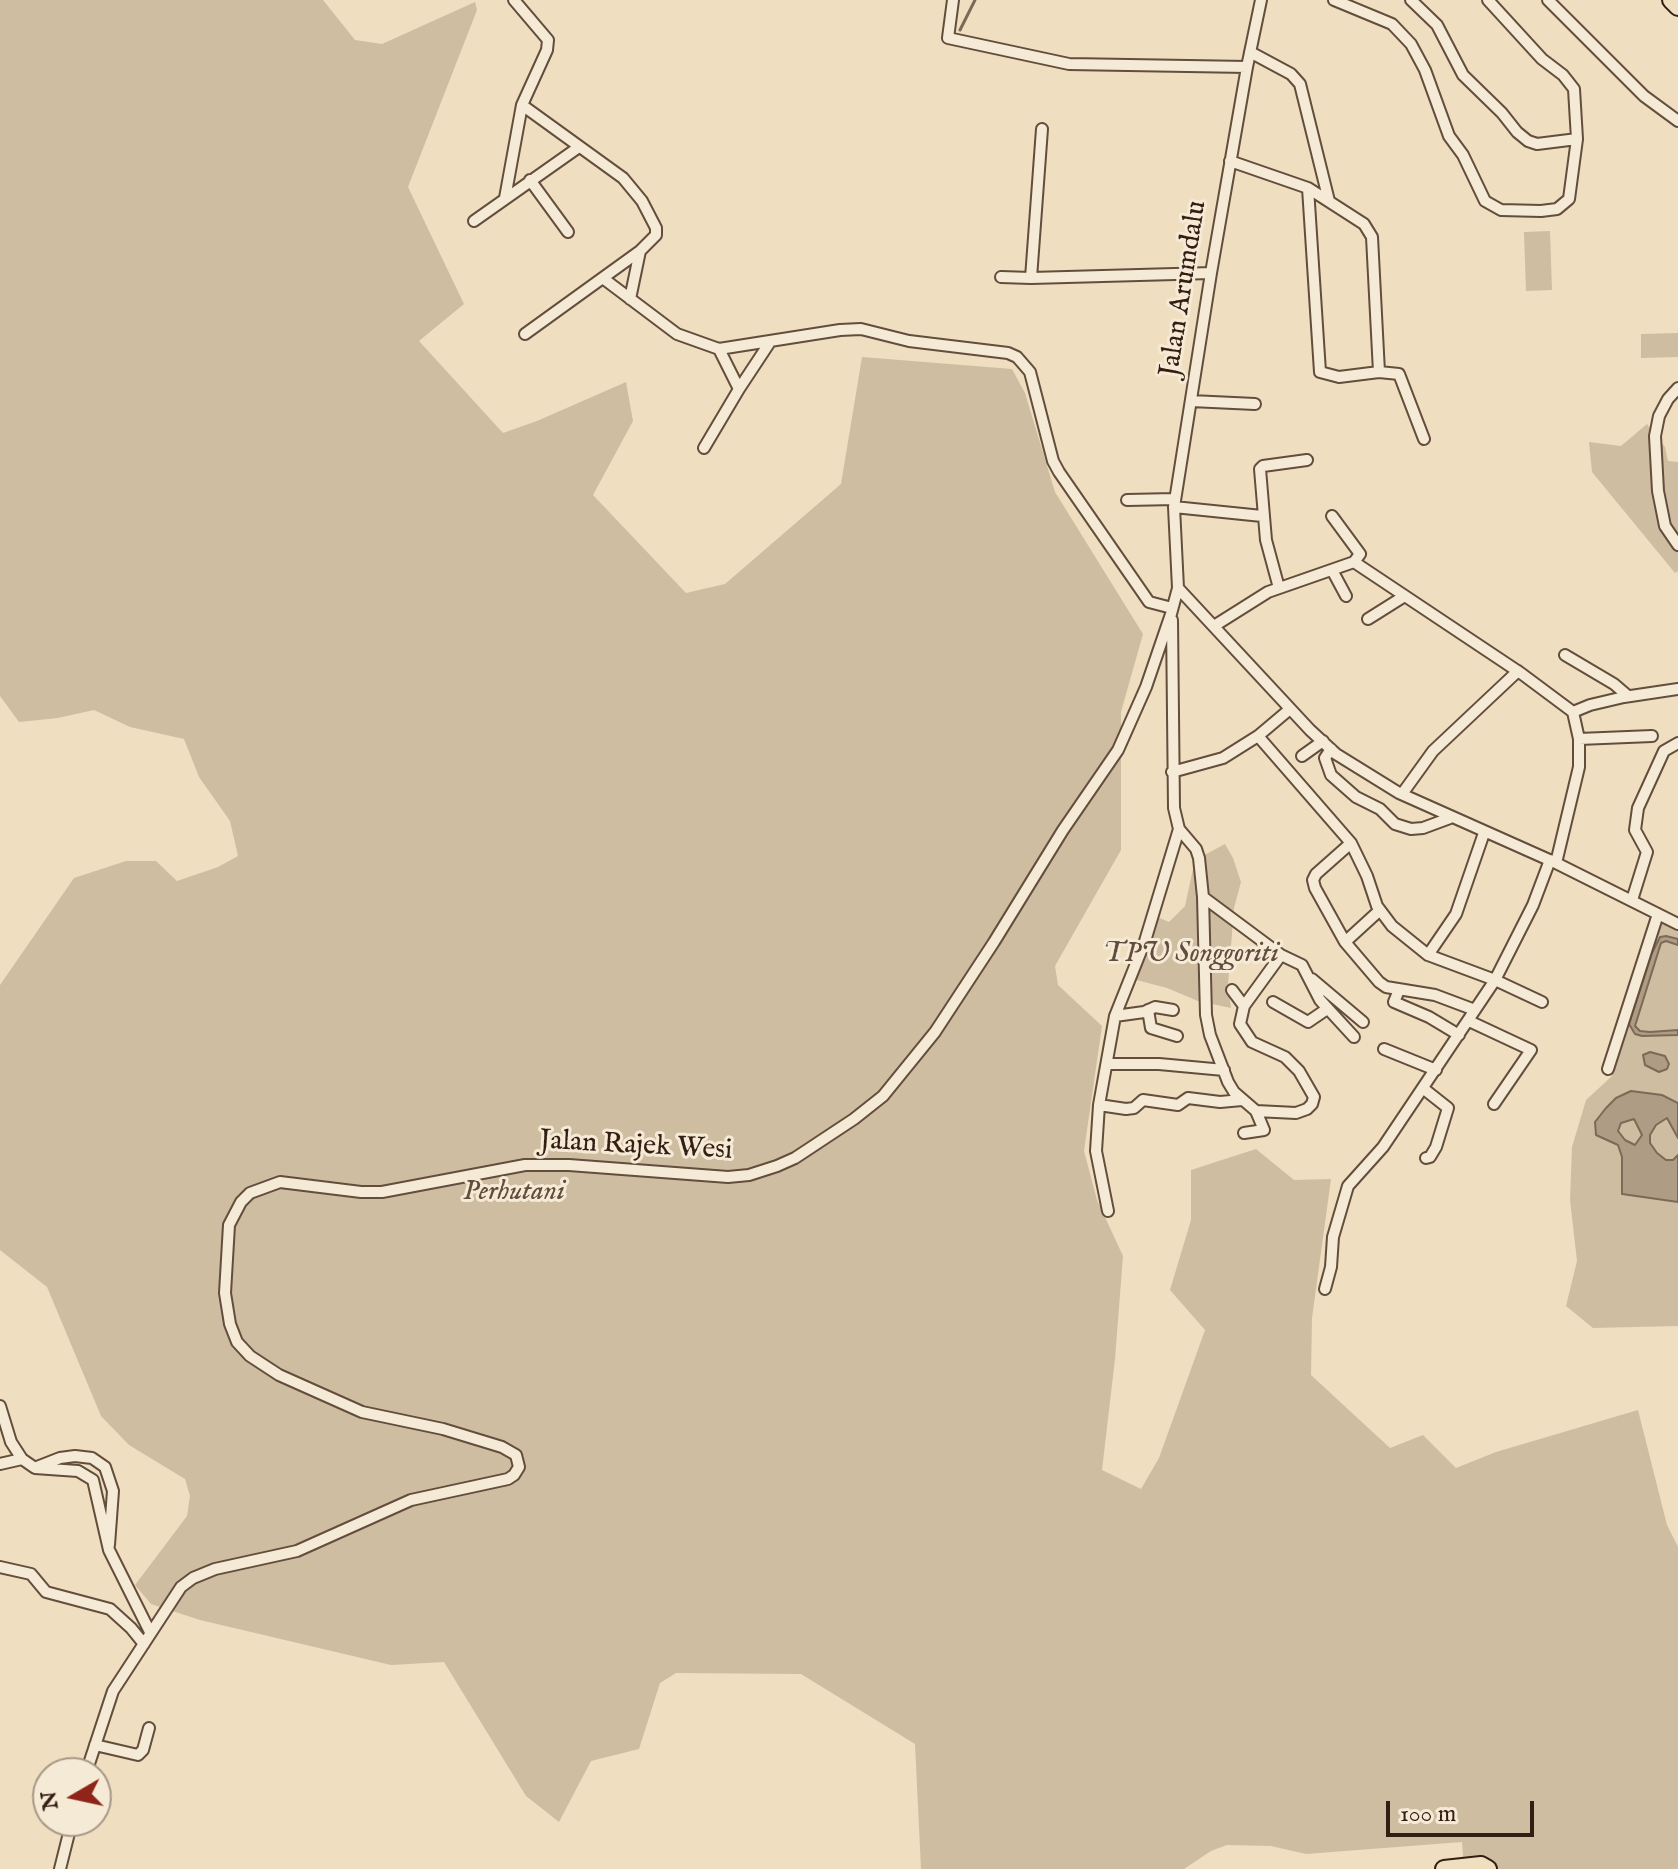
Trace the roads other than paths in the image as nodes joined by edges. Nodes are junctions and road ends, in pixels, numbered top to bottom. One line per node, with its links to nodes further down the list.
1 (514, 0): 12 (street)
2 (953, 0): 11 (street)
3 (1261, 0): 10 (street, Jalan Arumdalu)
4 (1334, 0): 15 (street)
5 (1411, 0): 15 (street)
6 (1488, 0): 15 (street)
7 (1548, 0): 13 (street)
8 (1671, 0): 9 (main road)
9 (1678, 7)
10 (1250, 52): 11 (street, Jalan Arumdalu); 21 (street)
11 (1247, 67): 17 (street, Jalan Arumdalu)
12 (522, 105): 16 (street); 20 (street)
13 (1678, 121)
14 (1042, 129): 27 (street)
15 (1577, 139)
16 (579, 147): 18 (street); 24 (street)
17 (1230, 161): 19 (street); 25 (street, Jalan Arumdalu)
18 (530, 180): 20 (street); 23 (street)
19 (1308, 188): 21 (street); 33 (street)
20 (505, 198): 22 (street)
21 (1329, 201): 33 (street)
22 (474, 221)
23 (568, 232)
24 (640, 251): 28 (street); 29 (street)
25 (1211, 273): 27 (street); 36 (street, Jalan Arumdalu)
26 (1001, 277): 27 (street)
27 (1031, 278)
28 (604, 279): 29 (street); 30 (street)
29 (630, 299): 32 (street)
30 (525, 334)
31 (770, 342): 32 (street); 35 (street); 52 (street)
32 (719, 349): 35 (street)
33 (1379, 372): 38 (street)
34 (1678, 388): 45 (street)
35 (739, 389): 39 (street)
36 (1191, 401): 37 (street); 42 (street, Jalan Arumdalu)
37 (1255, 404)
38 (1424, 439)
39 (704, 448)
40 (1307, 460): 43 (street)
41 (1127, 500): 42 (street)
42 (1175, 503): 43 (street); 48 (street, Jalan Arumdalu)
43 (1262, 516): 49 (street)
44 (1332, 516): 46 (street)
45 (1678, 545)
46 (1354, 562): 47 (street); 51 (street)
47 (1332, 570): 49 (street); 50 (street)
48 (1178, 588): 52 (street, Jalan Rajek Wesi); 54 (street)
49 (1279, 588): 54 (street)
50 (1346, 596)
51 (1403, 597): 53 (street); 56 (street)
52 (1172, 611): 67 (street); 119 (street, Jalan Rajek Wesi)
53 (1368, 619)
54 (1214, 626): 59 (street)
55 (1565, 655): 58 (street)
56 (1518, 671): 60 (street); 68 (street)
57 (1678, 689): 58 (street)
58 (1628, 696): 60 (street)
59 (1290, 709): 61 (street); 65 (street)
60 (1573, 712): 63 (street)
61 (1258, 736): 67 (street); 72 (street)
62 (1652, 736): 63 (street)
63 (1579, 739): 73 (street)
64 (1678, 743): 75 (street)
65 (1327, 745): 66 (street); 68 (street); 69 (street)
66 (1302, 756)
67 (1172, 772): 70 (street)
68 (1402, 794): 69 (street)
69 (1450, 818): 71 (street)
70 (1179, 829): 74 (street); 93 (street)
71 (1484, 833): 73 (street); 81 (street)
72 (1351, 843): 76 (street); 79 (street)
73 (1553, 862): 75 (street); 83 (street)
74 (1203, 897): 80 (street); 102 (street)
75 (1632, 900): 77 (street)
76 (1380, 910): 79 (street); 81 (street)
77 (1658, 914): 78 (street); 101 (street)
78 (1678, 924)
79 (1345, 942): 85 (street)
80 (1281, 955): 82 (street); 88 (street)
81 (1428, 955): 83 (street)
82 (1308, 975): 89 (street); 95 (street)
83 (1495, 980): 87 (street); 92 (street)
84 (1232, 990): 88 (street)
85 (1399, 990): 92 (street); 96 (street)
86 (1273, 1002): 89 (street)
87 (1542, 1002)
88 (1244, 1006): 108 (street)
89 (1327, 1009): 98 (street)
90 (1148, 1010): 91 (street); 93 (street); 97 (street)
91 (1173, 1010)
92 (1475, 1010): 94 (street)
93 (1115, 1016): 100 (street)
94 (1469, 1021): 96 (street); 106 (street)
95 (1363, 1022)
96 (1459, 1035): 103 (street)
97 (1177, 1036)
98 (1354, 1037)
99 (1384, 1049): 103 (street)
100 (1108, 1064): 102 (street); 107 (street)
101 (1608, 1069)
102 (1224, 1070): 105 (street)
103 (1436, 1070): 104 (street)
104 (1424, 1089): 110 (street); 112 (street)
105 (1242, 1100): 107 (street); 108 (street)
106 (1494, 1104)
107 (1099, 1105): 111 (street)
108 (1256, 1111): 109 (street)
109 (1244, 1133)
110 (1426, 1158)
111 (1108, 1211)
112 (1325, 1289)
113 (0, 1406): 114 (street)
114 (22, 1459): 115 (street); 116 (street)
115 (0, 1464)
116 (35, 1468): 117 (street); 117 (street)
117 (109, 1550): 119 (street)
118 (0, 1567): 120 (street)
119 (150, 1632): 120 (street, Jalan Rajek Wesi)
120 (144, 1644): 122 (street, Jalan Rajek Wesi)
121 (149, 1728): 122 (street)
122 (95, 1745): 123 (street, Jalan Rajek Wesi)
123 (91, 1757)
124 (68, 1837): 125 (street)
125 (60, 1869)
126 (1444, 1869): 127 (main road)
127 (1488, 1869)

